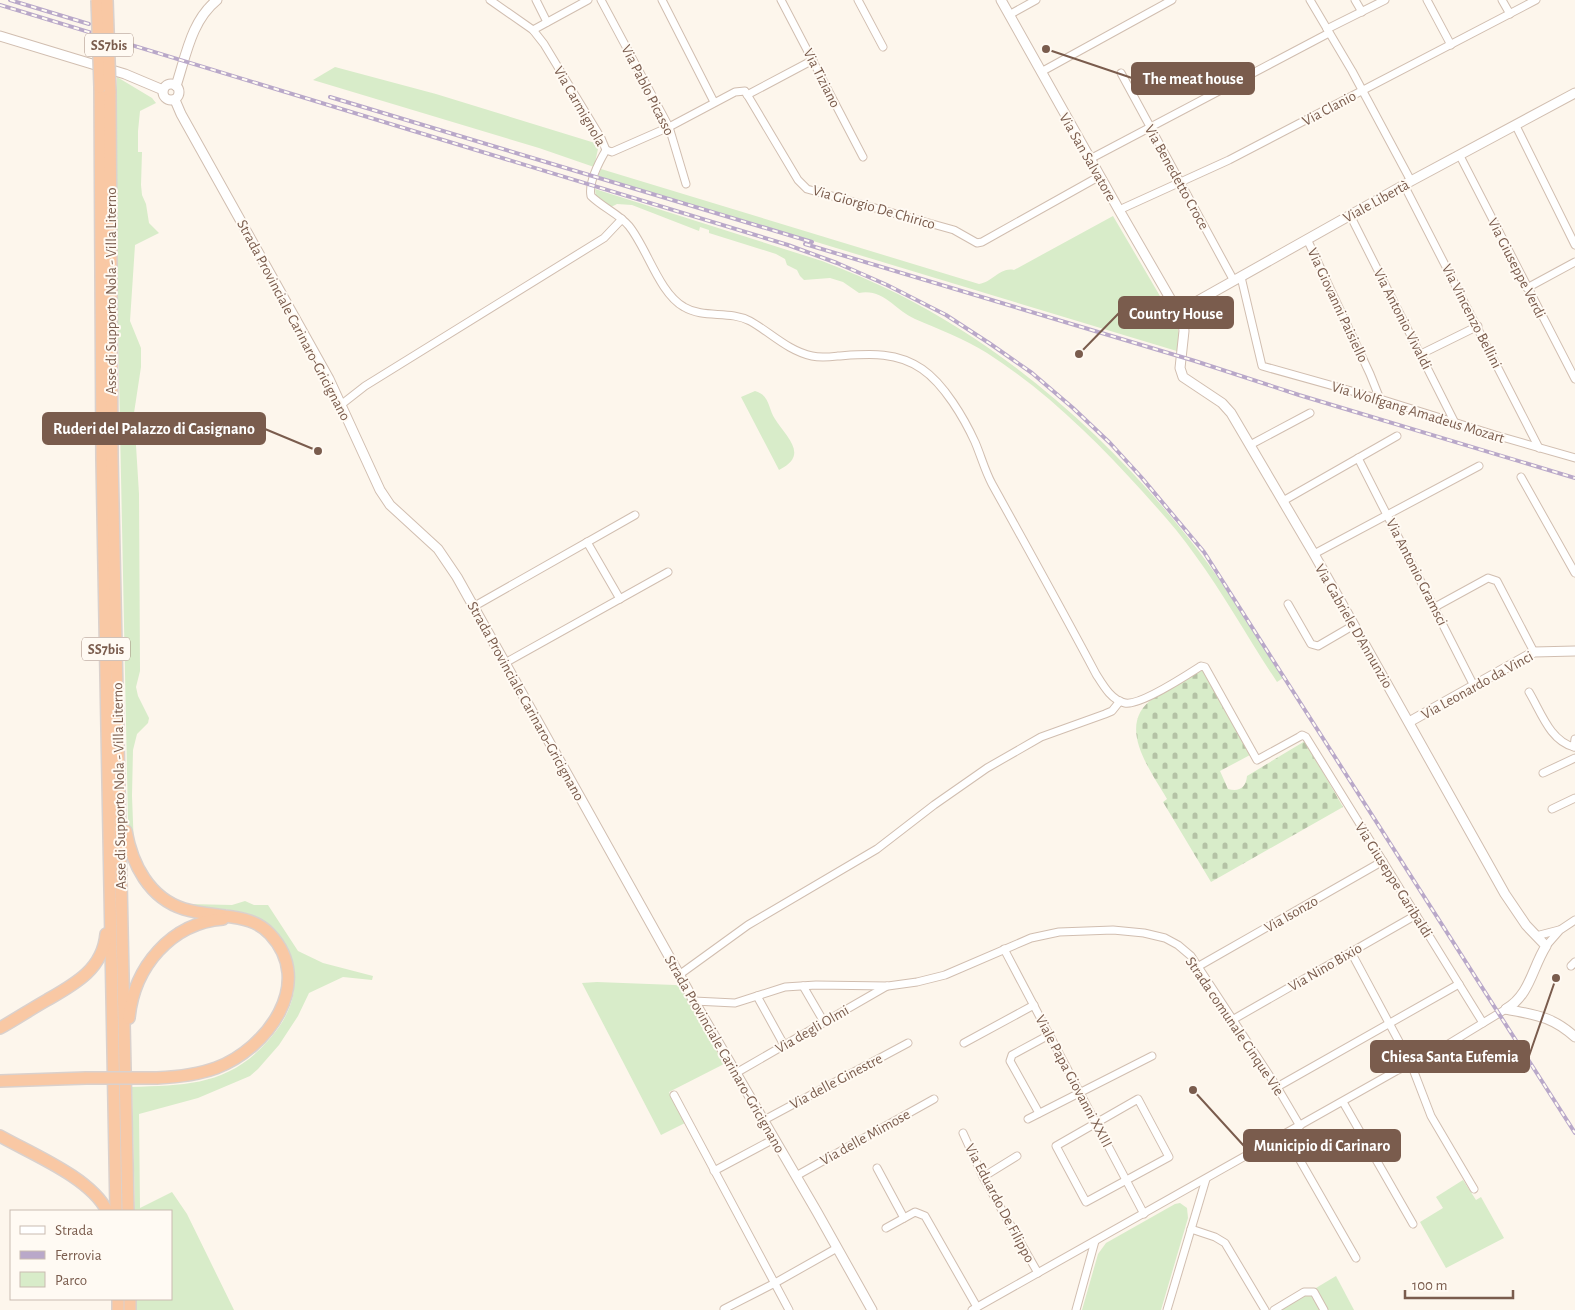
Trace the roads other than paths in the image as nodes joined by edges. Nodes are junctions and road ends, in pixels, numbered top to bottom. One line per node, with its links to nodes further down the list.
1 (97, 0): 33 (highway, Asse di Supporto Nola - Villa Literno / SS7bis, bridge)
2 (107, 0): 33 (highway, Asse di Supporto Nola - Villa Literno / SS7bis, bridge)
3 (218, 0): 32 (street)
4 (490, 0): 24 (street, Via Carmignola)
5 (536, 0): 23 (street)
6 (588, 0): 23 (street)
7 (601, 0): 41 (street, Via Pablo Picasso)
8 (662, 0): 39 (street)
9 (782, 0): 29 (street, Via Tiziano)
10 (858, 0): 28 (street)
11 (1001, 0): 22 (street, Via San Salvatore)
12 (1036, 0): 22 (street)
13 (1172, 0): 30 (street)
14 (1310, 0): 25 (street, Via Vincenzo Bellini)
15 (1355, 0): 20 (street)
16 (1385, 0): 20 (street)
17 (1427, 0): 27 (street)
18 (1502, 0): 21 (street)
19 (1536, 0): 21 (street, Via Clanio)
20 (1362, 12): 25 (street)
21 (1510, 14): 27 (street, Via Clanio)
22 (1009, 15): 30 (street, Via San Salvatore)
23 (548, 22): 24 (street)
24 (533, 30): 43 (street, Via Carmignola)
25 (1328, 31): 35 (street, Via Vincenzo Bellini); 42 (street)
26 (0, 36): 34 (street)
27 (1451, 45): 35 (street, Via Clanio)
28 (883, 47)
29 (813, 60): 37 (street); 45 (street, Via Tiziano)
30 (1040, 72): 46 (street, Via San Salvatore)
31 (1120, 73): 42 (street, Via Benedetto Croce)
32 (176, 86): 34 (street); 38 (street)
33 (105, 89): 98 (highway, Asse di Supporto Nola - Villa Literno / SS7bis); 101 (highway, Asse di Supporto Nola - Villa Literno / SS7bis)
34 (163, 90): 38 (street)
35 (1362, 91): 48 (street, Via Clanio); 49 (street, Via Vincenzo Bellini)
36 (1575, 93): 40 (street, Viale Libertà)
37 (747, 95): 39 (street); 47 (street, Via Giorgio De Chirico)
38 (175, 100): 65 (street, Strada Provinciale Carinaro-Gricignano)
39 (714, 102): 41 (street)
40 (1516, 126): 44 (street, Viale Libertà); 55 (street)
41 (669, 127): 43 (street); 50 (street, Via Pablo Picasso)
42 (1150, 127): 46 (street); 48 (street, Via Benedetto Croce)
43 (606, 150): 53 (street, Via Carmignola)
44 (1460, 156): 49 (street, Viale Libertà); 58 (street, Via Giuseppe Verdi)
45 (863, 157)
46 (1090, 159): 47 (street, Via San Salvatore)
47 (1100, 176): 51 (street, Via San Salvatore)
48 (1180, 183): 51 (street, Via Clanio); 57 (street, Via Benedetto Croce)
49 (1407, 183): 52 (street, Viale Libertà); 60 (street, Via Vincenzo Bellini)
50 (686, 184)
51 (1119, 210): 59 (street, Via San Salvatore)
52 (1350, 215): 54 (street, Viale Libertà); 61 (street, Via Antonio Vivaldi)
53 (622, 219): 65 (street); 92 (street, Via Carmignola)
54 (1307, 239): 57 (street, Viale Libertà); 64 (street, Via Giovanni Paisiello)
55 (1575, 246)
56 (1575, 262): 58 (street)
57 (1238, 279): 59 (street, Viale Libertà); 62 (street, Via Benedetto Croce)
58 (1528, 288): 63 (street, Via Giuseppe Verdi)
59 (1178, 312): 69 (street, Via Gabriele D'Annunzio)
60 (1478, 326): 61 (street); 70 (street, Via Vincenzo Bellini)
61 (1421, 354): 67 (street, Via Antonio Vivaldi)
62 (1262, 366): 64 (street, Via Wolfgang Amadeus Mozart)
63 (1575, 379)
64 (1380, 399): 67 (street, Via Wolfgang Amadeus Mozart)
65 (342, 404): 84 (street, Strada Provinciale Carinaro-Gricignano)
66 (1310, 413): 69 (street)
67 (1455, 423): 70 (street, Via Wolfgang Amadeus Mozart)
68 (1397, 436): 71 (street)
69 (1250, 445): 75 (street, Via Gabriele D'Annunzio)
70 (1540, 448): 72 (street, Via Wolfgang Amadeus Mozart)
71 (1358, 458): 75 (street); 77 (street, Via Antonio Gramsci)
72 (1575, 458)
73 (1479, 466): 77 (street)
74 (1521, 477): 81 (street)
75 (1283, 501): 79 (street, Via Gabriele D'Annunzio)
76 (635, 515): 78 (street)
77 (1388, 515): 79 (street); 85 (street, Via Antonio Gramsci)
78 (587, 542): 82 (street); 84 (street)
79 (1314, 554): 86 (street, Via Gabriele D'Annunzio)
80 (668, 572): 82 (street)
81 (1575, 573)
82 (620, 599): 89 (street)
83 (1288, 604): 86 (street)
84 (473, 607): 89 (street, Strada Provinciale Carinaro-Gricignano)
85 (1435, 607): 88 (street); 90 (street, Via Antonio Gramsci)
86 (1354, 625): 93 (street, Via Gabriele D'Annunzio)
87 (1575, 651): 88 (street, Via Leonardo da Vinci)
88 (1534, 652): 90 (street, Via Leonardo da Vinci)
89 (504, 663): 112 (street, Strada Provinciale Carinaro-Gricignano)
90 (1474, 686): 93 (street, Via Leonardo da Vinci)
91 (1529, 692): 95 (street)
92 (1120, 701): 102 (street, Via Giuseppe Garibaldi); 112 (street)
93 (1409, 722): 107 (street, Via Gabriele D'Annunzio)
94 (1575, 739): 95 (street)
95 (1574, 748)
96 (1575, 758): 97 (street)
97 (1543, 773)
98 (120, 795): 104 (highway); 131 (highway, Asse di Supporto Nola - Villa Literno / SS7bis)
99 (1575, 798): 100 (street)
100 (1552, 809)
101 (110, 852): 124 (highway); 158 (highway, Asse di Supporto Nola - Villa Literno / SS7bis)
102 (1383, 861): 103 (street, Via Giuseppe Garibaldi); 111 (street, Via Isonzo)
103 (1416, 915): 110 (street, Via Nino Bixio); 113 (street, Via Giuseppe Garibaldi)
104 (240, 918): 131 (highway); 134 (highway, bridge)
105 (1575, 920): 106 (street)
106 (1560, 930): 107 (street); 108 (street)
107 (1536, 936): 108 (street, Via Gabriele D'Annunzio)
108 (1546, 946): 119 (street)
109 (1004, 949): 111 (street, Strada comunale Cinque Vie); 115 (street, Strada comunale Cinque Vie); 118 (street, Viale Papa Giovanni XXIII)
110 (1351, 952): 120 (street, Via Nino Bixio); 122 (street)
111 (1199, 966): 120 (street, Strada comunale Cinque Vie)
112 (679, 975): 117 (street, Strada Provinciale Carinaro-Gricignano)
113 (1458, 984): 122 (street); 123 (street, Via Giuseppe Garibaldi)
114 (803, 986): 115 (street, Strada comunale Cinque Vie); 116 (street, Strada comunale Cinque Vie); 121 (street)
115 (888, 986): 121 (street, Via degli Olmi)
116 (757, 996): 117 (street, Strada comunale Cinque Vie); 129 (street)
117 (694, 1002): 133 (street, Strada Provinciale Carinaro-Gricignano)
118 (1034, 1005): 125 (street, Viale Papa Giovanni XXIII); 128 (street)
119 (1506, 1010): 123 (street); 126 (street)
120 (1234, 1019): 135 (street, Strada comunale Cinque Vie)
121 (824, 1022): 129 (street, Via degli Olmi)
122 (1390, 1024): 132 (street); 135 (street)
123 (1482, 1024): 132 (street)
124 (0, 1028)
125 (1049, 1035): 136 (street, Viale Papa Giovanni XXIII); 140 (street)
126 (1575, 1036)
127 (908, 1043): 142 (street, Via delle Ginestre)
128 (964, 1043)
129 (784, 1045): 133 (street, Via degli Olmi)
130 (1152, 1056): 136 (street)
131 (125, 1062): 159 (highway, Asse di Supporto Nola - Villa Literno / SS7bis)
132 (1411, 1064): 139 (street); 156 (street)
133 (736, 1073): 142 (street, Strada Provinciale Carinaro-Gricignano)
134 (1, 1081)
135 (1277, 1087): 144 (street, Strada comunale Cinque Vie)
136 (1080, 1092): 140 (street); 143 (street, Viale Papa Giovanni XXIII)
137 (674, 1095): 151 (street)
138 (934, 1099): 152 (street, Via delle Mimose)
139 (1342, 1102): 144 (street); 162 (street)
140 (1039, 1114): 141 (street)
141 (1028, 1119)
142 (764, 1120): 148 (street, Strada Provinciale Carinaro-Gricignano)
143 (1095, 1122): 154 (street, Viale Papa Giovanni XXIII); 154 (street); 154 (street)
144 (1300, 1126): 146 (street)
145 (962, 1133): 153 (street, Via Eduardo De Filippo)
146 (1285, 1134): 155 (street); 167 (street)
147 (0, 1136): 157 (highway)
148 (774, 1139): 151 (street); 152 (street, Strada Provinciale Carinaro-Gricignano)
149 (1017, 1156): 153 (street)
150 (877, 1168): 161 (street)
151 (714, 1171): 169 (street)
152 (796, 1176): 166 (street, Strada Provinciale Carinaro-Gricignano)
153 (983, 1176): 168 (street, Via Eduardo De Filippo)
154 (1126, 1179): 160 (street, Viale Papa Giovanni XXIII)
155 (1206, 1179): 160 (street); 164 (street)
156 (1474, 1189)
157 (106, 1210)
158 (116, 1210)
159 (128, 1210)
160 (1144, 1214): 165 (street)
161 (904, 1218): 163 (street); 171 (street)
162 (1413, 1224)
163 (886, 1228)
164 (1191, 1230): 175 (street); 176 (street)
165 (1095, 1241): 168 (street); 174 (street)
166 (837, 1248): 169 (street); 173 (street, Strada Provinciale Carinaro-Gricignano)
167 (1356, 1258)
168 (1038, 1273): 171 (street)
169 (775, 1283): 170 (street); 172 (street)
170 (724, 1309)
171 (975, 1309)
172 (789, 1310)
173 (872, 1310)
174 (1076, 1310)
175 (1167, 1310)
176 (1265, 1310)
177 (1274, 1310): 178 (street)
178 (1324, 1310)

